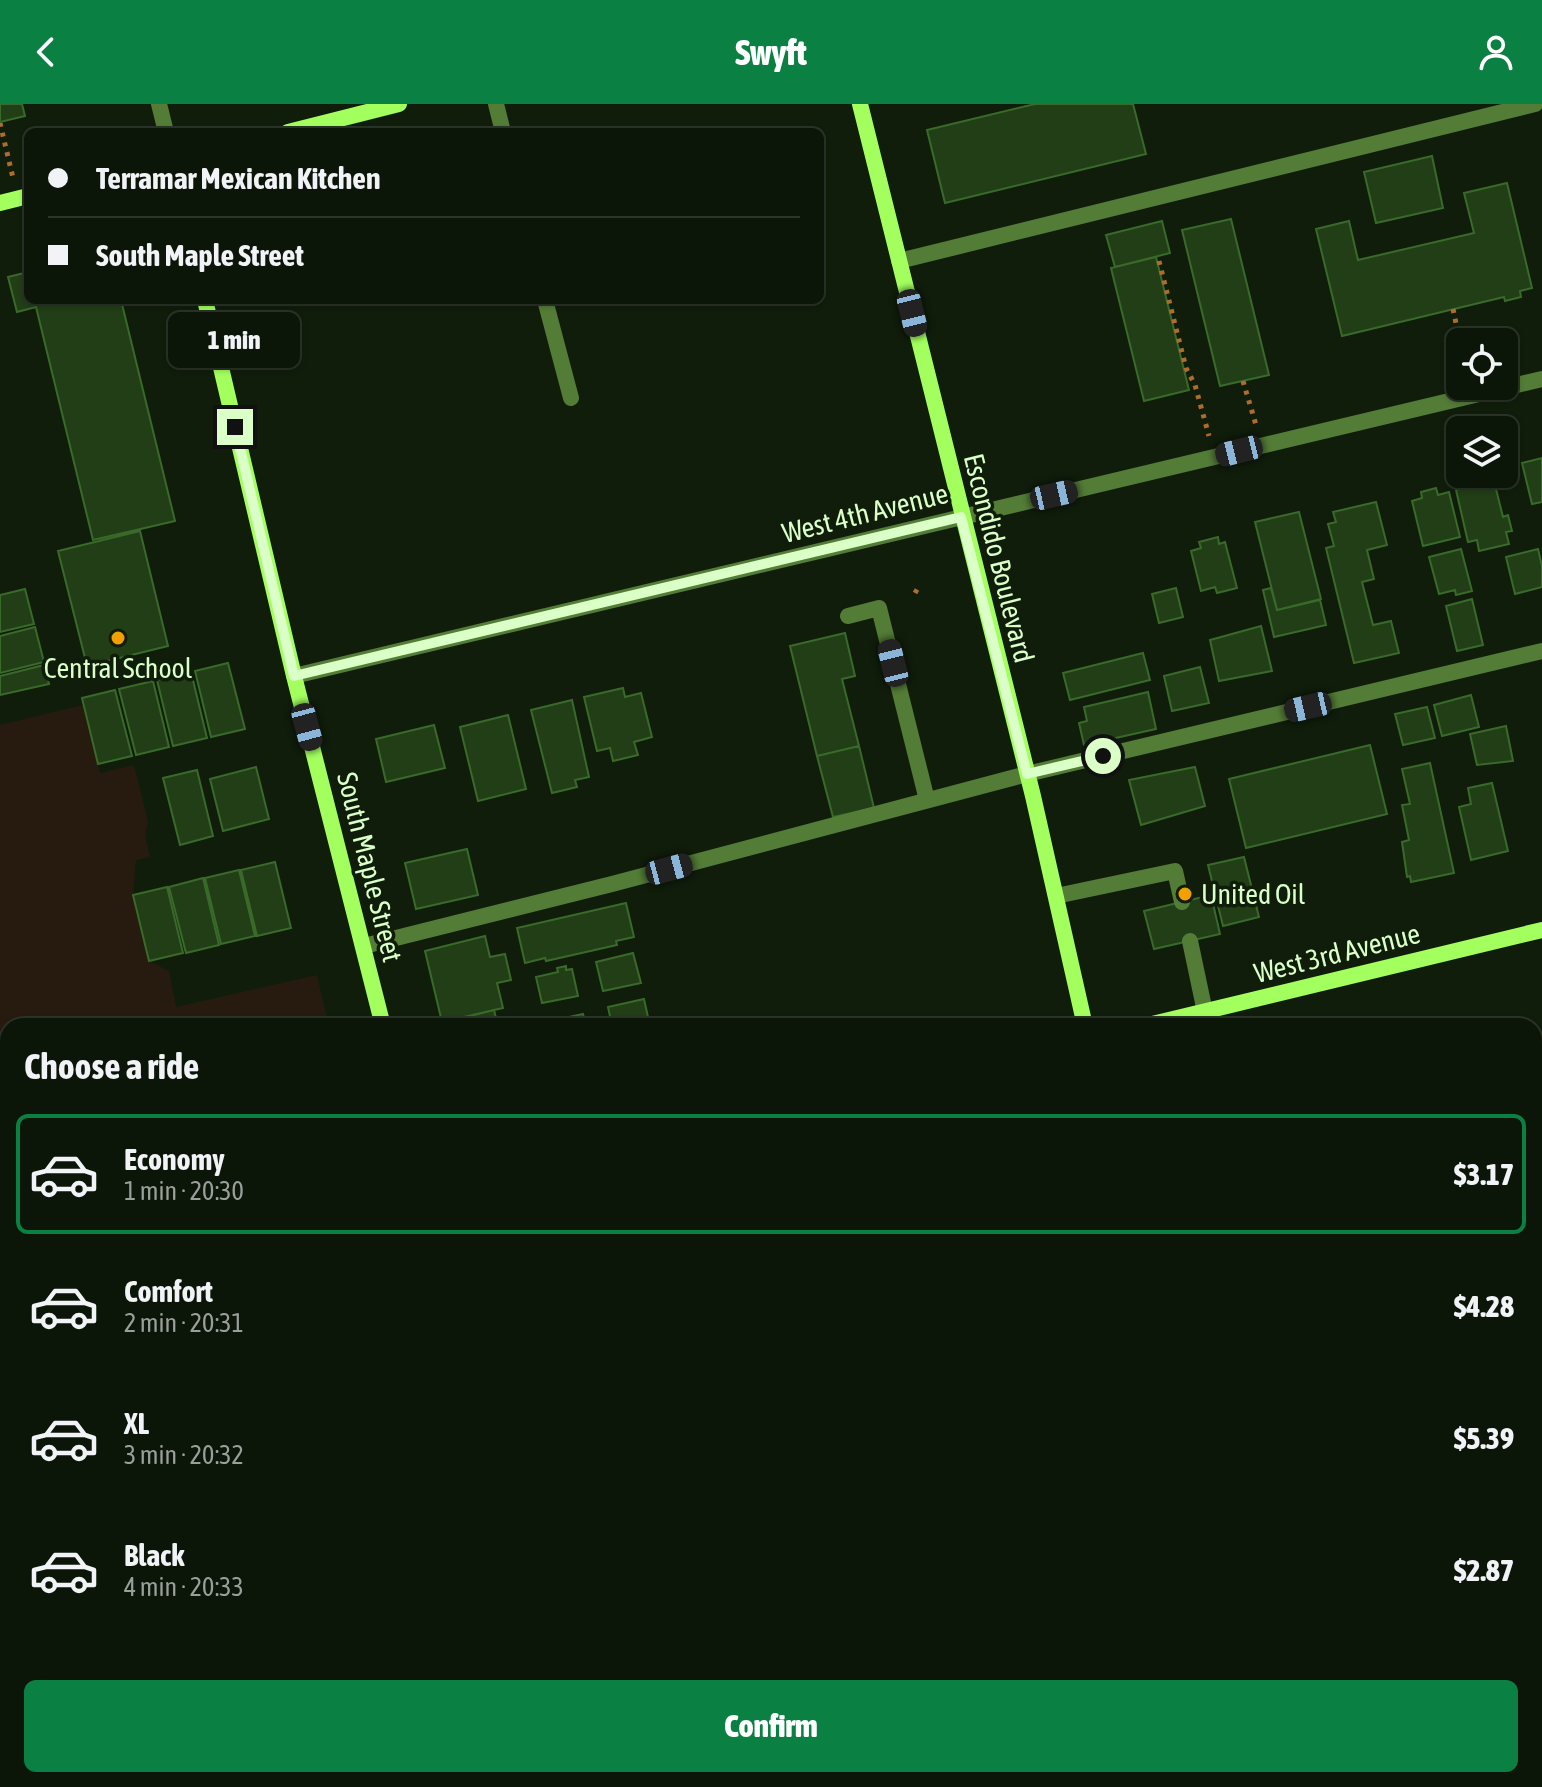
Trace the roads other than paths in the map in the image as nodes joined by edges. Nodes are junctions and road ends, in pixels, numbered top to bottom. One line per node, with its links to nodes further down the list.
1 (159, 104): 6 (street)
2 (399, 104): 7 (street)
3 (496, 104): 8 (street)
4 (860, 104): 11 (street, Escondido Boulevard)
5 (1535, 104): 11 (street)
6 (165, 128)
7 (304, 128)
8 (502, 128)
9 (24, 197): 10 (street)
10 (0, 203)
11 (899, 261): 16 (street, Escondido Boulevard)
12 (206, 304): 19 (street, South Maple Street)
13 (546, 304): 15 (street)
14 (1542, 379): 16 (street, West 4th Avenue)
15 (571, 398)
16 (961, 517): 19 (street, West 4th Avenue); 20 (street, Escondido Boulevard)
17 (848, 616): 21 (street)
18 (1542, 651): 20 (street)
19 (294, 676): 26 (street, South Maple Street)
20 (1027, 774): 21 (street); 22 (street, Escondido Boulevard)
21 (927, 800): 26 (street)
22 (1056, 896): 23 (street); 29 (street, Escondido Boulevard)
23 (1182, 902)
24 (1542, 930): 27 (street, West 3rd Avenue)
25 (1190, 941): 27 (street)
26 (364, 946): 28 (street, South Maple Street)
27 (1205, 1012): 30 (street, West 3rd Avenue)
28 (381, 1018)
29 (1083, 1018)
30 (1179, 1018)

